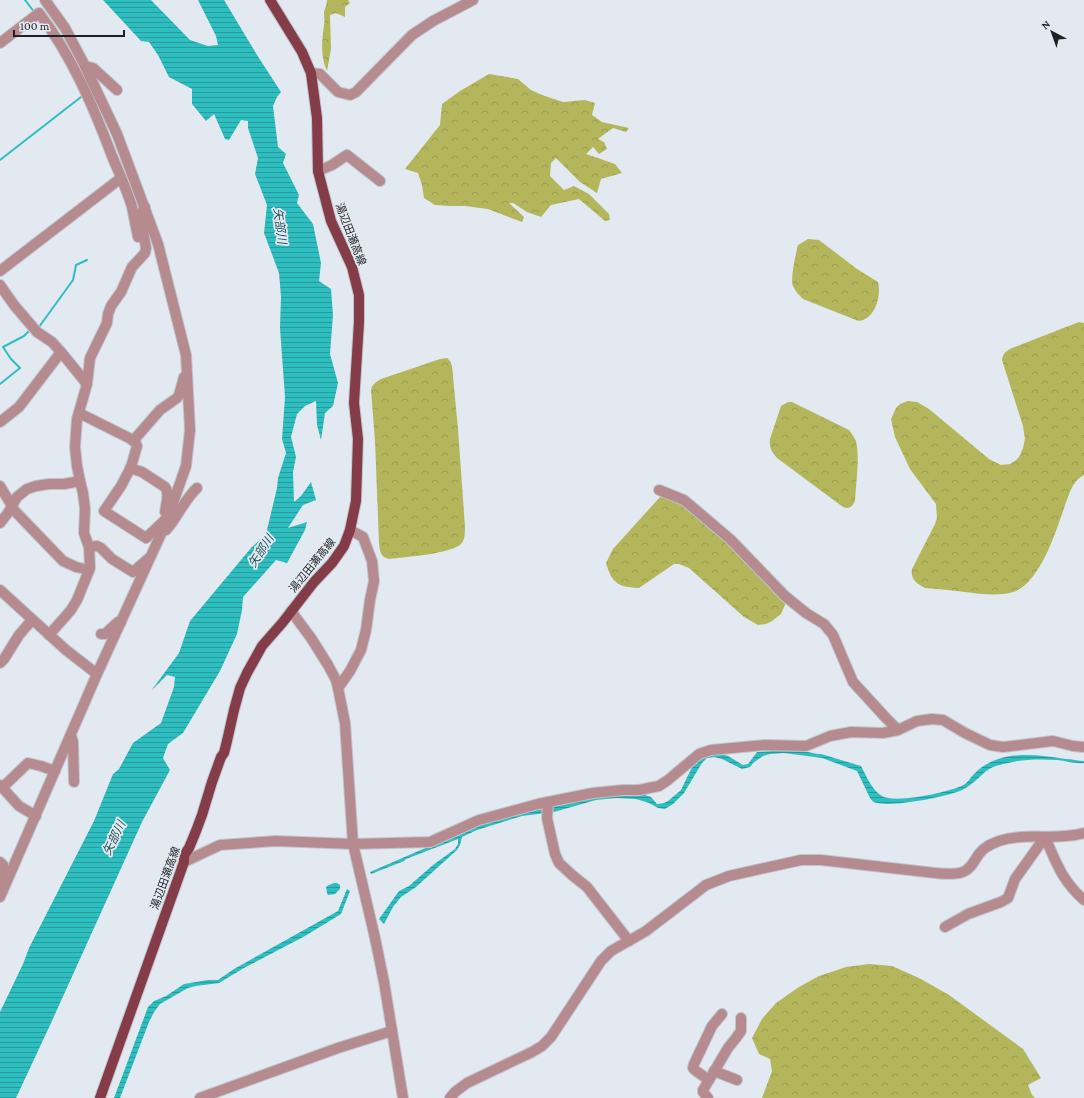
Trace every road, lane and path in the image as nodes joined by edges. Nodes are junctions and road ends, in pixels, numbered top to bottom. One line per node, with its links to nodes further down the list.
1 (44, 0): 5 (street)
2 (270, 0): 6 (main road, 湯辺田瀬高線)
3 (472, 0): 6 (street)
4 (0, 43): 9 (street)
5 (85, 66): 7 (street); 11 (street)
6 (311, 74): 8 (main road, 湯辺田瀬高線)
7 (117, 90)
8 (318, 171): 10 (street); 29 (main road, 湯辺田瀬高線)
9 (121, 178): 12 (street); 13 (street)
10 (380, 181)
11 (145, 207): 12 (street); 16 (street)
12 (141, 257): 17 (street)
13 (0, 271)
14 (0, 285): 15 (street)
15 (61, 352): 17 (street); 19 (street)
16 (187, 375): 20 (street); 27 (street)
17 (87, 384): 18 (street)
18 (79, 413): 20 (street); 22 (street)
19 (0, 422)
20 (133, 441): 21 (street)
21 (130, 468): 27 (street); 27 (street)
22 (80, 481): 26 (street); 31 (street)
23 (0, 486): 26 (street)
24 (197, 488): 30 (street)
25 (659, 490): 43 (street)
26 (12, 507): 28 (street); 33 (street)
27 (166, 519): 30 (street)
28 (0, 523)
29 (350, 530): 35 (main road, 湯辺田瀬高線); 42 (street)
30 (160, 536): 32 (street)
31 (89, 547): 32 (street); 33 (street)
32 (151, 556): 37 (street)
33 (89, 570): 39 (street)
34 (0, 590): 36 (street)
35 (291, 611): 42 (street); 55 (main road, 湯辺田瀬高線)
36 (32, 620): 39 (street); 40 (street)
37 (121, 622): 38 (street); 41 (street)
38 (101, 634)
39 (49, 635): 41 (street)
40 (0, 663)
41 (97, 674): 44 (street)
42 (338, 688): 53 (street)
43 (898, 730): 45 (street); 49 (street)
44 (71, 735): 46 (street); 47 (street)
45 (1084, 747)
46 (55, 771): 48 (street); 50 (street)
47 (74, 782)
48 (1, 786): 50 (street)
49 (548, 802): 53 (street); 59 (street)
50 (36, 816): 56 (street)
51 (1084, 833): 52 (street)
52 (1044, 837): 57 (street); 58 (street); 59 (street)
53 (353, 844): 55 (street); 62 (street)
54 (0, 862): 56 (street)
55 (184, 862): 65 (main road, 湯辺田瀬高線)
56 (1, 888)
57 (1084, 900)
58 (945, 927)
59 (629, 941): 68 (street)
60 (722, 1014): 63 (street)
61 (741, 1018): 63 (street)
62 (392, 1031): 66 (street); 67 (street)
63 (711, 1075): 64 (street); 69 (street)
64 (737, 1080)
65 (100, 1098)
66 (200, 1098)
67 (403, 1098)
68 (450, 1098)
69 (708, 1098)

